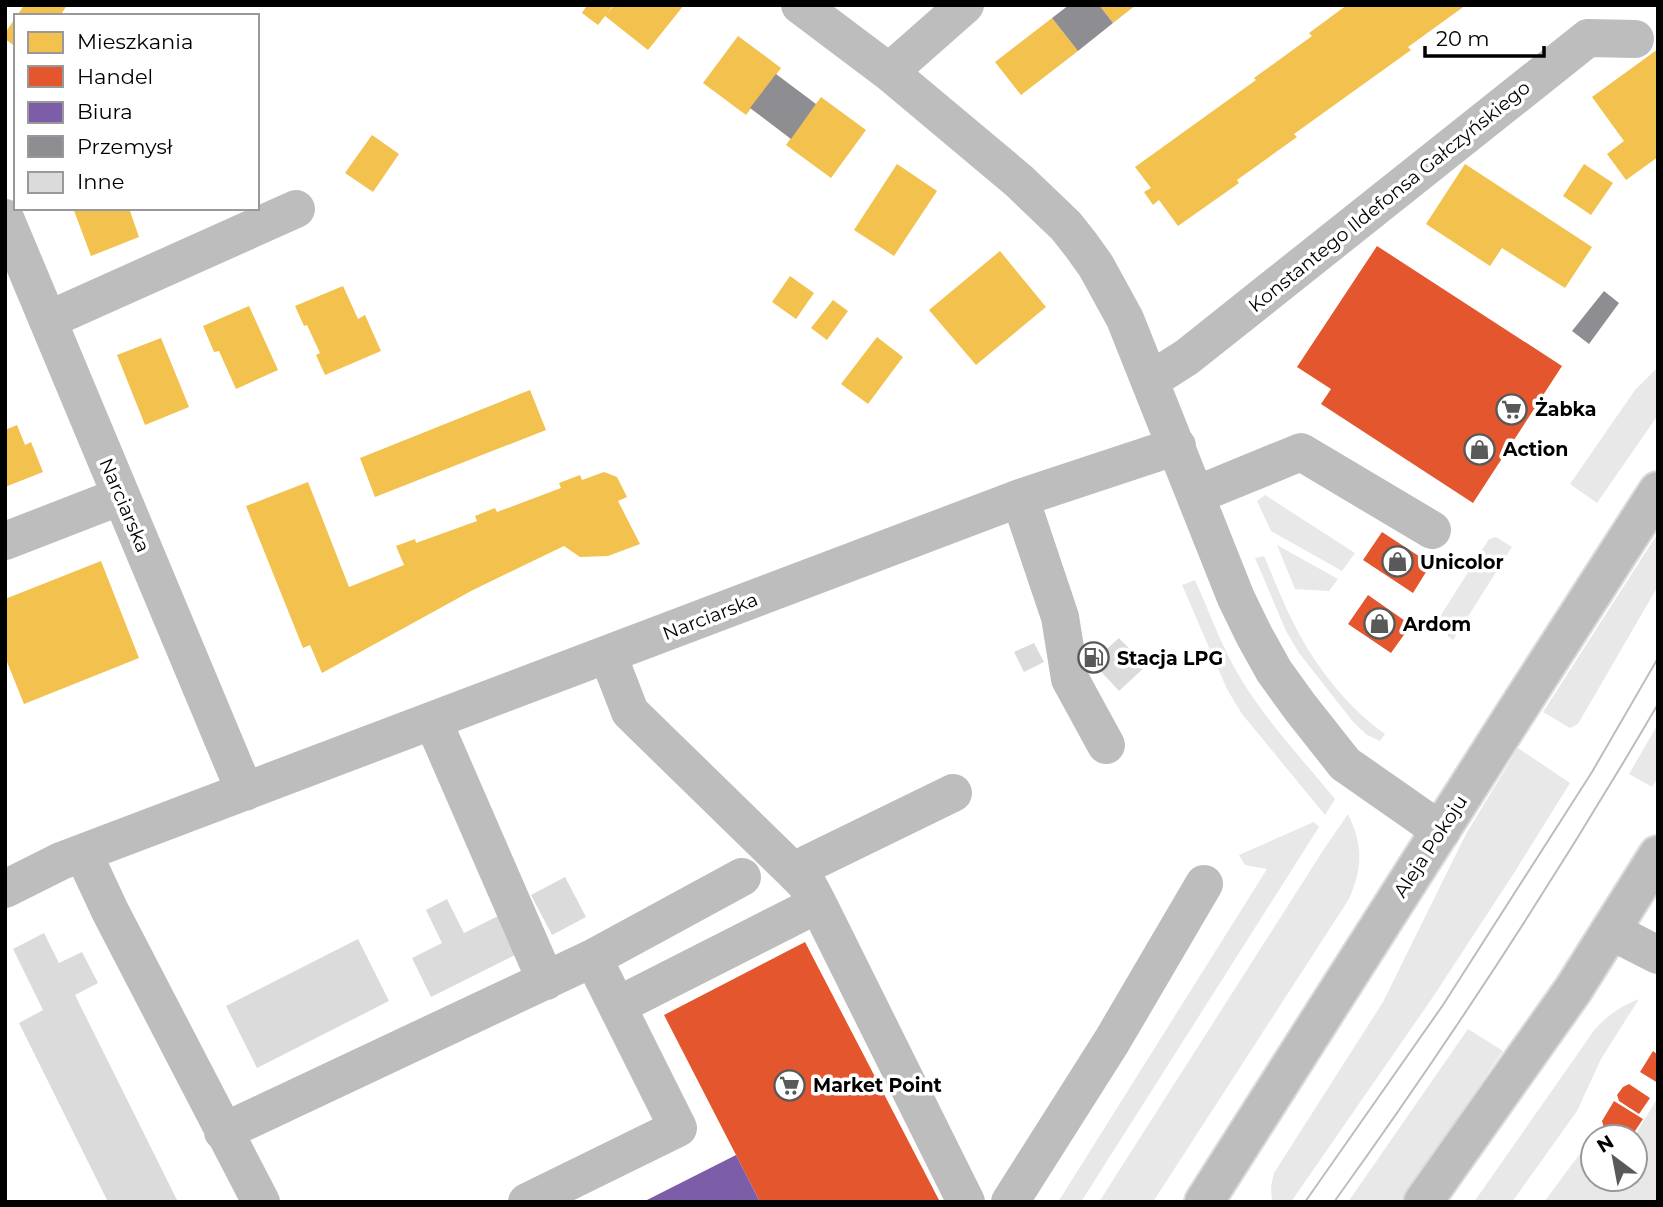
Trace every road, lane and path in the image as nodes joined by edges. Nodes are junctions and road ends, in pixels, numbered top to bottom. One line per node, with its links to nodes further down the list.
1 (800, 5): 4 (street)
2 (965, 5): 4 (street)
3 (1635, 39): 8 (street, Konstantego Ildefonsa Gałczyńskiego)
4 (889, 72): 8 (street)
5 (296, 209): 7 (street)
6 (5, 218): 7 (street, Narciarska)
7 (48, 320): 12 (street, Narciarska)
8 (1150, 380): 9 (street)
9 (1177, 446): 11 (street); 13 (street, Narciarska)
10 (1658, 491): 21 (street, Aleja Pokoju)
11 (1196, 495): 14 (street); 21 (street)
12 (121, 496): 15 (street); 19 (street, Narciarska)
13 (1020, 498): 16 (street, Narciarska); 18 (street)
14 (1432, 530)
15 (5, 541)
16 (608, 655): 17 (street, Narciarska); 24 (street)
17 (433, 721): 19 (street, Narciarska); 32 (street)
18 (1105, 745)
19 (245, 792): 22 (street, Narciarska)
20 (953, 793): 24 (street)
21 (1441, 831): 35 (street, Aleja Pokoju)
22 (83, 853): 27 (street, Narciarska); 34 (street)
23 (1658, 855): 29 (street)
24 (793, 871): 28 (street)
25 (741, 877): 31 (street)
26 (1204, 884): 39 (street)
27 (5, 889)
28 (818, 904): 33 (street); 38 (street)
29 (1611, 931): 30 (street); 42 (street)
30 (1658, 955)
31 (593, 958): 32 (street); 33 (street)
32 (546, 981): 34 (street)
33 (617, 1006): 37 (street)
34 (223, 1132): 36 (street)
35 (1238, 1149): 40 (street, Aleja Pokoju); 41 (street)
36 (261, 1202)
37 (527, 1202)
38 (966, 1202)
39 (1010, 1202)
40 (1204, 1202)
41 (1232, 1202)
42 (1423, 1202)

